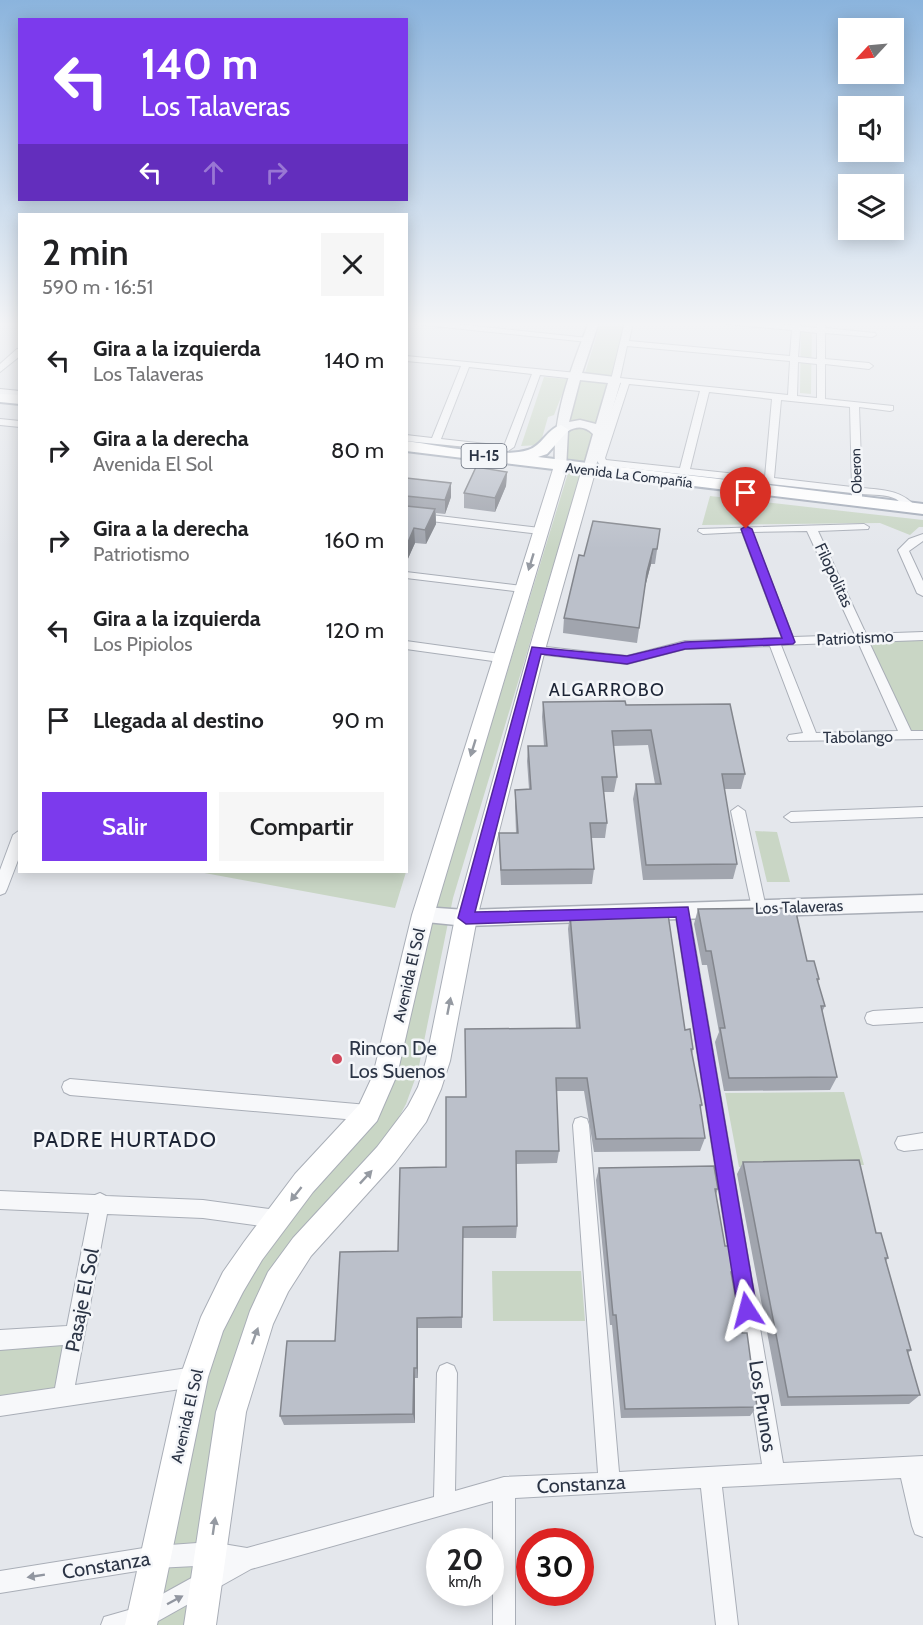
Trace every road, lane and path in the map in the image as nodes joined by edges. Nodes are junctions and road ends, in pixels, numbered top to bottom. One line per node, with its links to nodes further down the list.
1 (0, 398): 10 (main road)
2 (453, 398): 19 (street)
3 (527, 398): 19 (street)
4 (569, 398): 16 (street, Avenida El Sol)
5 (612, 398): 17 (street)
6 (615, 398): 24 (street)
7 (703, 398): 24 (street)
8 (777, 398): 25 (street)
9 (792, 398): 11 (street)
10 (18, 400)
11 (821, 400): 12 (street)
12 (854, 404): 13 (street); 26 (street, Oberon)
13 (890, 408)
14 (0, 422): 15 (street)
15 (18, 424)
16 (561, 430): 17 (street); 21 (main road); 22 (street, Avenida El Sol)
17 (598, 432): 23 (street)
18 (408, 438): 19 (street)
19 (436, 441)
20 (408, 446): 21 (main road, Avenida La Compañía / H-15)
21 (514, 460): 22 (main road, Avenida La Compañía / H-15)
22 (561, 466): 23 (main road, Avenida La Compañía / H-15); 32 (main road, Avenida El Sol)
23 (589, 469): 26 (main road, Avenida La Compañía / H-15); 43 (main road)
24 (684, 472): 25 (street)
25 (769, 482): 26 (street)
26 (857, 496): 27 (main road, Avenida La Compañía / H-15)
27 (917, 509)
28 (408, 515): 32 (street)
29 (864, 527): 30 (street, Filopolitas)
30 (811, 528): 31 (street); 39 (street, Filopolitas)
31 (746, 529): 33 (street); 41 (street)
32 (540, 531): 36 (main road, Avenida El Sol, one-way to 36)
33 (703, 531)
34 (918, 539): 37 (street)
35 (408, 575): 36 (street)
36 (522, 589): 44 (main road, Avenida El Sol)
37 (923, 593)
38 (923, 636): 39 (street, Patriotismo)
39 (864, 638): 41 (street, Patriotismo); 46 (street, Filopolitas)
40 (774, 642): 41 (street, Patriotismo); 43 (street, Patriotismo); 47 (street)
41 (789, 642)
42 (408, 645): 44 (street)
43 (537, 650): 59 (main road)
44 (500, 658): 58 (main road, Avenida El Sol, one-way to 58)
45 (923, 735): 46 (street, Tabolango)
46 (907, 736): 47 (street, Tabolango)
47 (811, 737): 48 (street, Tabolango)
48 (794, 738)
49 (738, 811): 56 (street)
50 (923, 812): 51 (street)
51 (791, 817)
52 (18, 836): 53 (street)
53 (7, 850): 54 (street)
54 (0, 889)
55 (923, 903): 56 (street, Los Talaveras)
56 (759, 908): 57 (street, Los Talaveras)
57 (682, 911): 59 (street, Los Talaveras); 77 (street, Los Prunos)
58 (423, 915): 59 (street, Los Talaveras); 63 (main road, Avenida El Sol)
59 (466, 918): 83 (main road, one-way to 59)
60 (923, 1015): 61 (street)
61 (873, 1018)
62 (70, 1087): 63 (street)
63 (369, 1113): 69 (main road, Avenida El Sol, one-way to 69)
64 (581, 1125): 79 (street)
65 (923, 1141): 66 (street)
66 (904, 1143)
67 (0, 1200): 68 (street)
68 (100, 1203): 69 (street); 70 (street, Pasaje El Sol)
69 (277, 1219): 73 (main road, Avenida El Sol)
70 (75, 1335): 71 (street); 74 (street, Pasaje El Sol)
71 (0, 1340)
72 (447, 1373): 81 (street)
73 (194, 1377): 74 (street); 84 (main road, Avenida El Sol)
74 (63, 1397): 75 (street)
75 (0, 1406)
76 (916, 1466): 77 (street, Constanza); 82 (street)
77 (774, 1474): 78 (street, Constanza)
78 (710, 1477): 79 (street, Constanza); 92 (street)
79 (609, 1483): 80 (street, Constanza)
80 (504, 1488): 81 (street, Constanza); 91 (street)
81 (444, 1505): 85 (street, Constanza)
82 (923, 1526)
83 (211, 1553): 84 (street, Constanza); 85 (street, Constanza); 87 (main road)
84 (156, 1557): 86 (street, Constanza, one-way to 86); 88 (main road, Avenida El Sol)
85 (247, 1559): 87 (street, Constanza)
86 (0, 1582)
87 (207, 1583): 88 (street, Constanza, one-way to 87); 90 (main road)
88 (142, 1621): 89 (street, Constanza)
89 (112, 1625)
90 (200, 1625)
91 (504, 1625)
92 (727, 1625)

